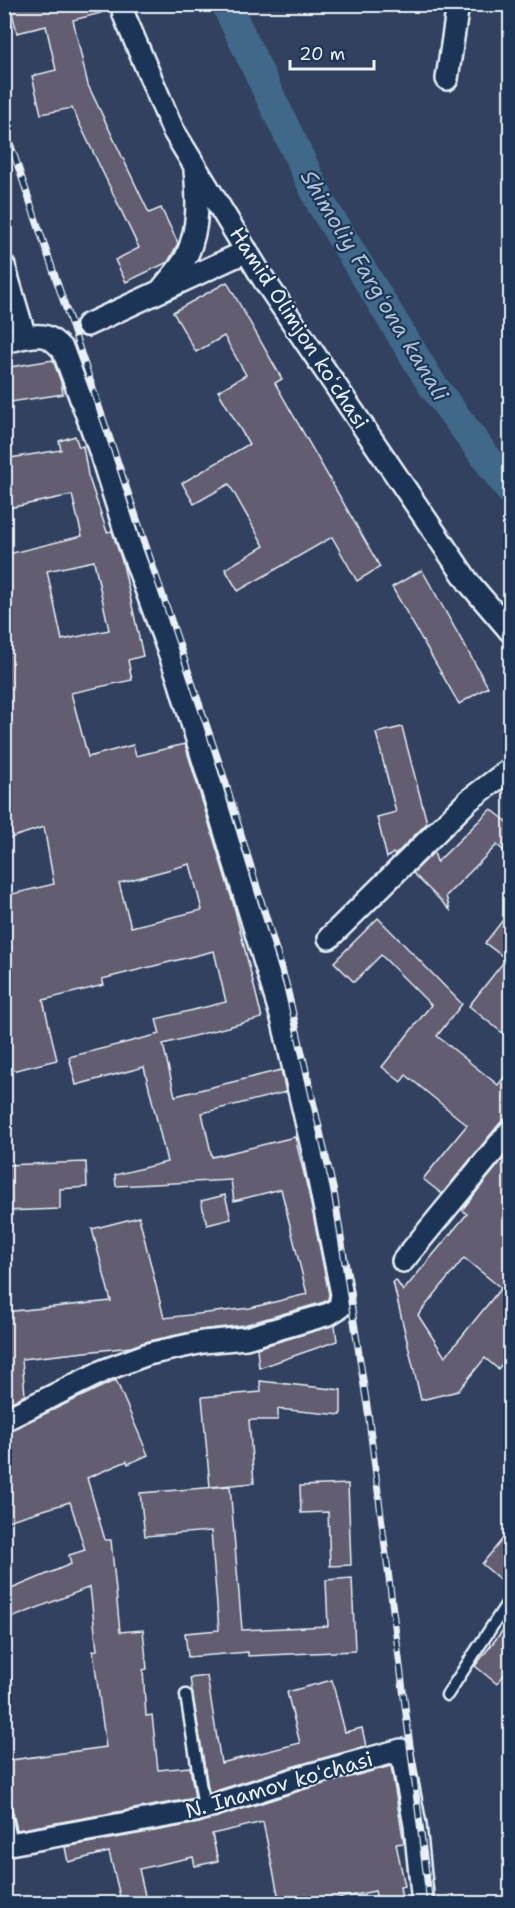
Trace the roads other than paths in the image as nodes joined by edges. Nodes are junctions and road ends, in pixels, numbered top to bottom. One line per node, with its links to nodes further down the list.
1 (122, 4): 4 (street, Hamid Olimjon koʻchasi)
2 (458, 4): 3 (street)
3 (447, 79)
4 (194, 164): 5 (street, Hamid Olimjon koʻchasi); 7 (street)
5 (247, 251): 7 (street); 10 (street, Hamid Olimjon koʻchasi)
6 (4, 266): 9 (street)
7 (159, 292): 8 (street)
8 (87, 325)
9 (15, 339): 15 (street)
10 (510, 631)
11 (510, 769): 12 (street)
12 (329, 938)
13 (510, 1131): 14 (street)
14 (403, 1262)
15 (4, 1420)
16 (510, 1599): 18 (lane)
17 (186, 1695): 20 (lane)
18 (447, 1695)
19 (4, 1806): 21 (lane)
20 (204, 1808): 21 (street, N. Inamov koʻchasi); 22 (street, N. Inamov koʻchasi)
21 (8, 1845)
22 (423, 1904)

